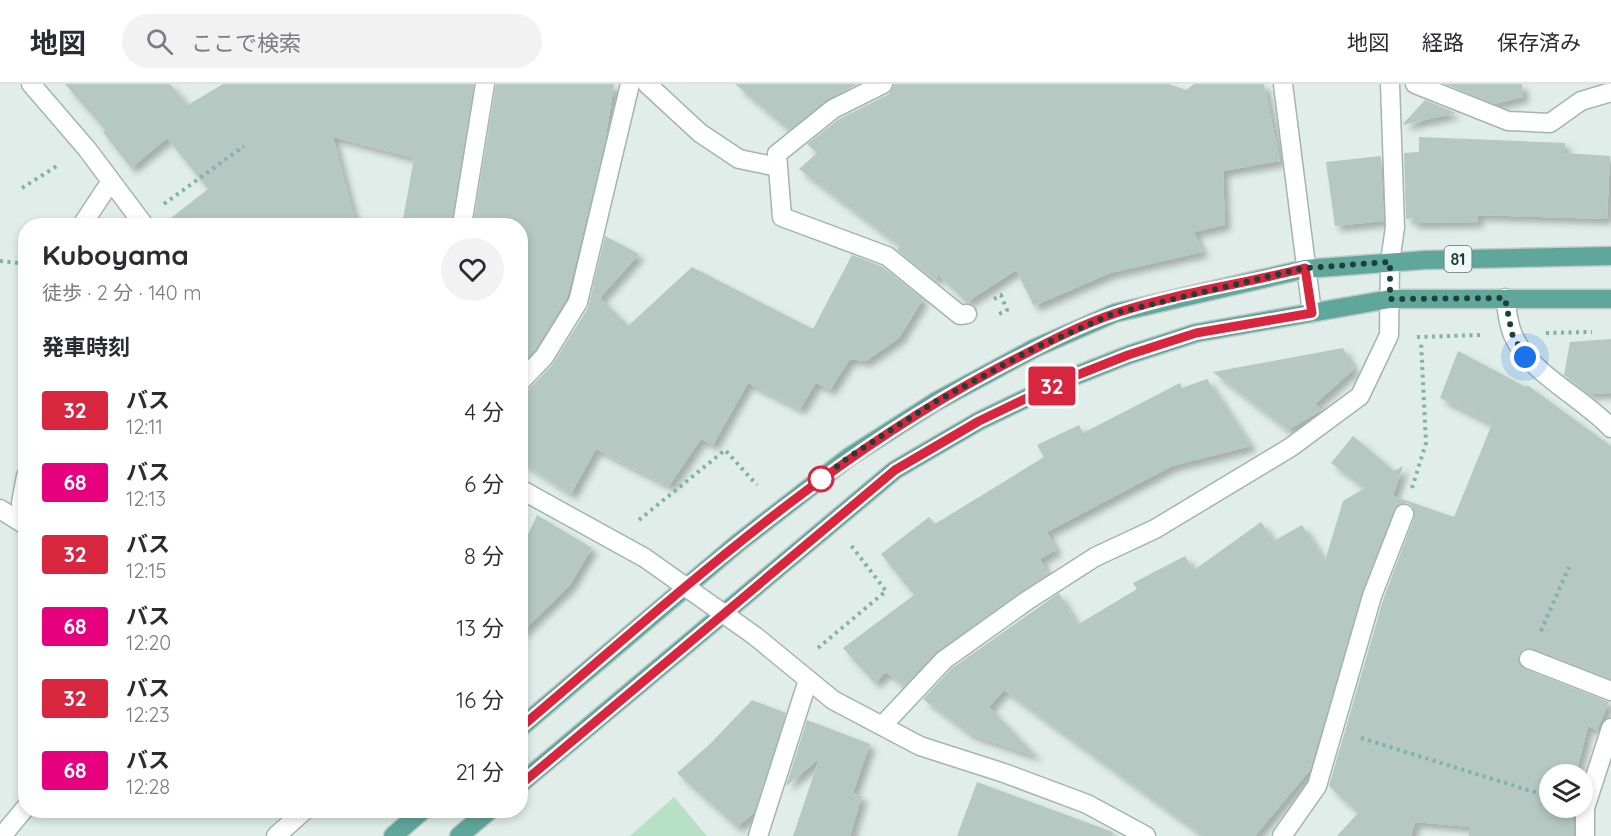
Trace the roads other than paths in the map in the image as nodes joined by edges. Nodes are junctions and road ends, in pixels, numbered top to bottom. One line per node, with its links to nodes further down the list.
1 (31, 84): 11 (street)
2 (485, 84): 14 (street)
3 (630, 84): 23 (street)
4 (647, 84): 10 (street)
5 (883, 84): 10 (street)
6 (1282, 84): 17 (street)
7 (1390, 84): 16 (street)
8 (1415, 84): 9 (street)
9 (1611, 92)
10 (778, 167): 22 (street)
11 (111, 181): 12 (street); 13 (street)
12 (87, 218)
13 (138, 218)
14 (463, 218)
15 (1611, 256): 16 (main road, 81)
16 (1390, 262): 17 (main road, 81); 19 (street)
17 (1305, 268): 21 (street); 32 (main road, 81)
18 (1505, 298): 19 (main road, 81); 20 (main road, 81); 24 (street)
19 (1390, 299): 21 (main road, 81); 33 (street)
20 (1611, 299)
21 (1312, 313): 35 (main road, 81)
22 (967, 314)
23 (528, 374)
24 (1611, 428)
25 (528, 493): 30 (street, bridge)
26 (0, 509): 28 (street)
27 (1404, 514): 46 (street)
28 (18, 521)
29 (1529, 659): 31 (street)
30 (808, 680): 33 (street); 44 (street)
31 (1611, 691)
32 (528, 721)
33 (882, 726): 45 (street)
34 (1611, 728): 47 (street)
35 (528, 777)
36 (18, 817): 40 (street)
37 (296, 818): 41 (street)
38 (414, 818): 42 (main road)
39 (480, 818): 43 (main road)
40 (2, 836)
41 (276, 836)
42 (393, 836)
43 (459, 836)
44 (758, 836)
45 (1146, 836)
46 (1282, 836)
47 (1585, 836)

